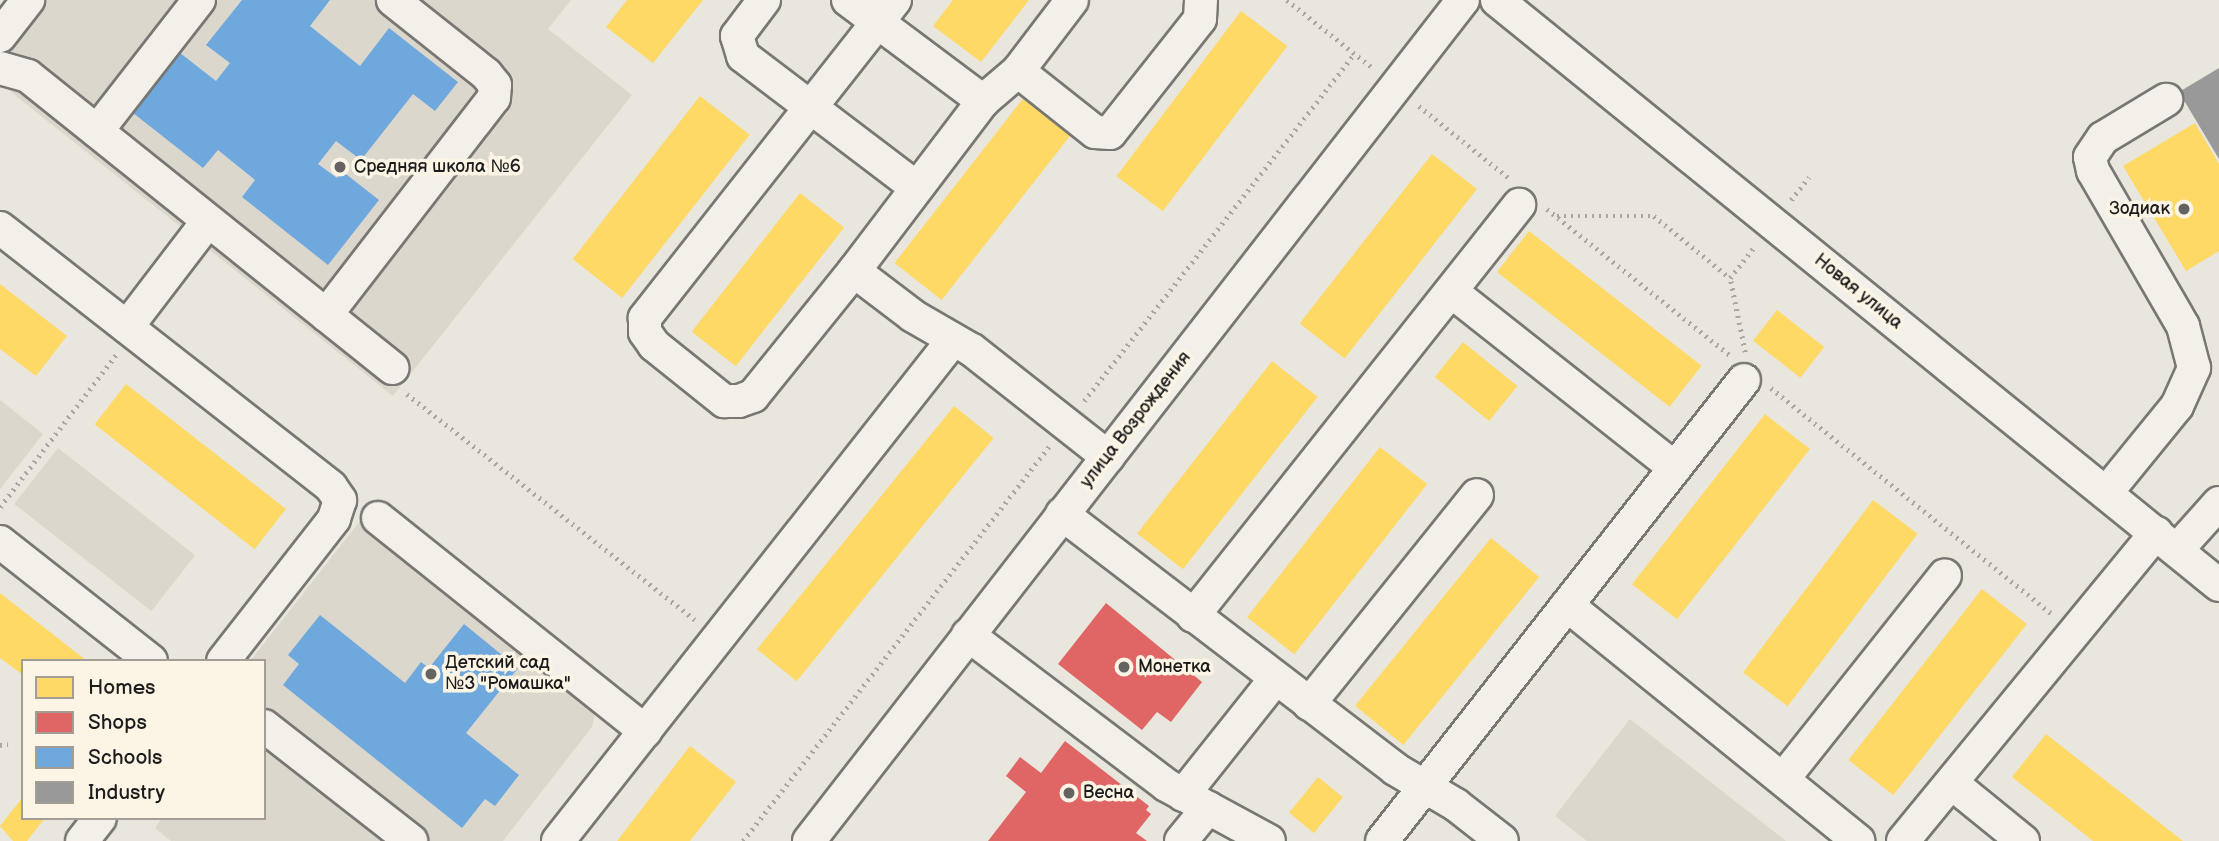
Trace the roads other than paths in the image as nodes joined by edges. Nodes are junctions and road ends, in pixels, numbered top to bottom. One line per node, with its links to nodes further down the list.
1 (28, 0): 11 (street)
2 (200, 0): 17 (street)
3 (393, 0): 24 (street)
4 (764, 0): 16 (street)
5 (848, 0): 10 (street)
6 (1072, 0): 13 (street)
7 (1201, 0): 13 (street)
8 (1463, 0): 29 (street, улица Возрождения)
9 (1497, 0): 31 (street, Новая улица)
10 (886, 11): 15 (street); 16 (street)
11 (0, 36)
12 (0, 68): 17 (street)
13 (1018, 71): 15 (street)
14 (2166, 100): 31 (street)
15 (983, 101): 18 (street)
16 (808, 107): 18 (street); 22 (street)
17 (97, 131): 20 (street)
18 (917, 188): 22 (street)
19 (1526, 198): 23 (street)
20 (208, 221): 24 (street); 25 (street)
21 (0, 228): 25 (street)
22 (854, 271): 26 (street)
23 (1452, 292): 30 (street); 41 (street)
24 (326, 315): 27 (street)
25 (131, 330): 44 (street)
26 (953, 340): 29 (street); 48 (street)
27 (393, 368)
28 (1747, 369): 30 (street)
29 (1108, 457): 34 (street, улица Возрождения)
30 (1675, 468): 40 (street)
31 (2106, 493): 37 (street, Новая улица)
32 (1477, 495): 46 (street)
33 (2219, 503): 37 (street)
34 (1062, 514): 41 (street); 42 (street, улица Возрождения)
35 (378, 518): 48 (street)
36 (0, 542): 43 (street)
37 (2166, 542): 39 (street, Новая улица); 50 (street)
38 (1945, 575): 49 (street)
39 (2219, 585)
40 (1567, 605): 49 (street); 51 (street)
41 (1194, 616): 45 (street)
42 (968, 635): 52 (street); 57 (street, улица Возрождения)
43 (148, 659)
44 (225, 659)
45 (1276, 678): 46 (street); 52 (street)
46 (1309, 704): 51 (street)
47 (266, 728): 55 (street)
48 (645, 731): 56 (street)
49 (1783, 779): 62 (street)
50 (1954, 785): 63 (street); 64 (street)
51 (1425, 787): 60 (street); 61 (street)
52 (1195, 801): 58 (street); 59 (street)
53 (98, 820): 54 (street)
54 (82, 841)
55 (411, 841)
56 (558, 841)
57 (809, 841)
58 (1181, 841)
59 (1269, 841)
60 (1382, 841)
61 (1502, 841)
62 (1858, 841)
63 (1903, 841)
64 (2023, 841)

